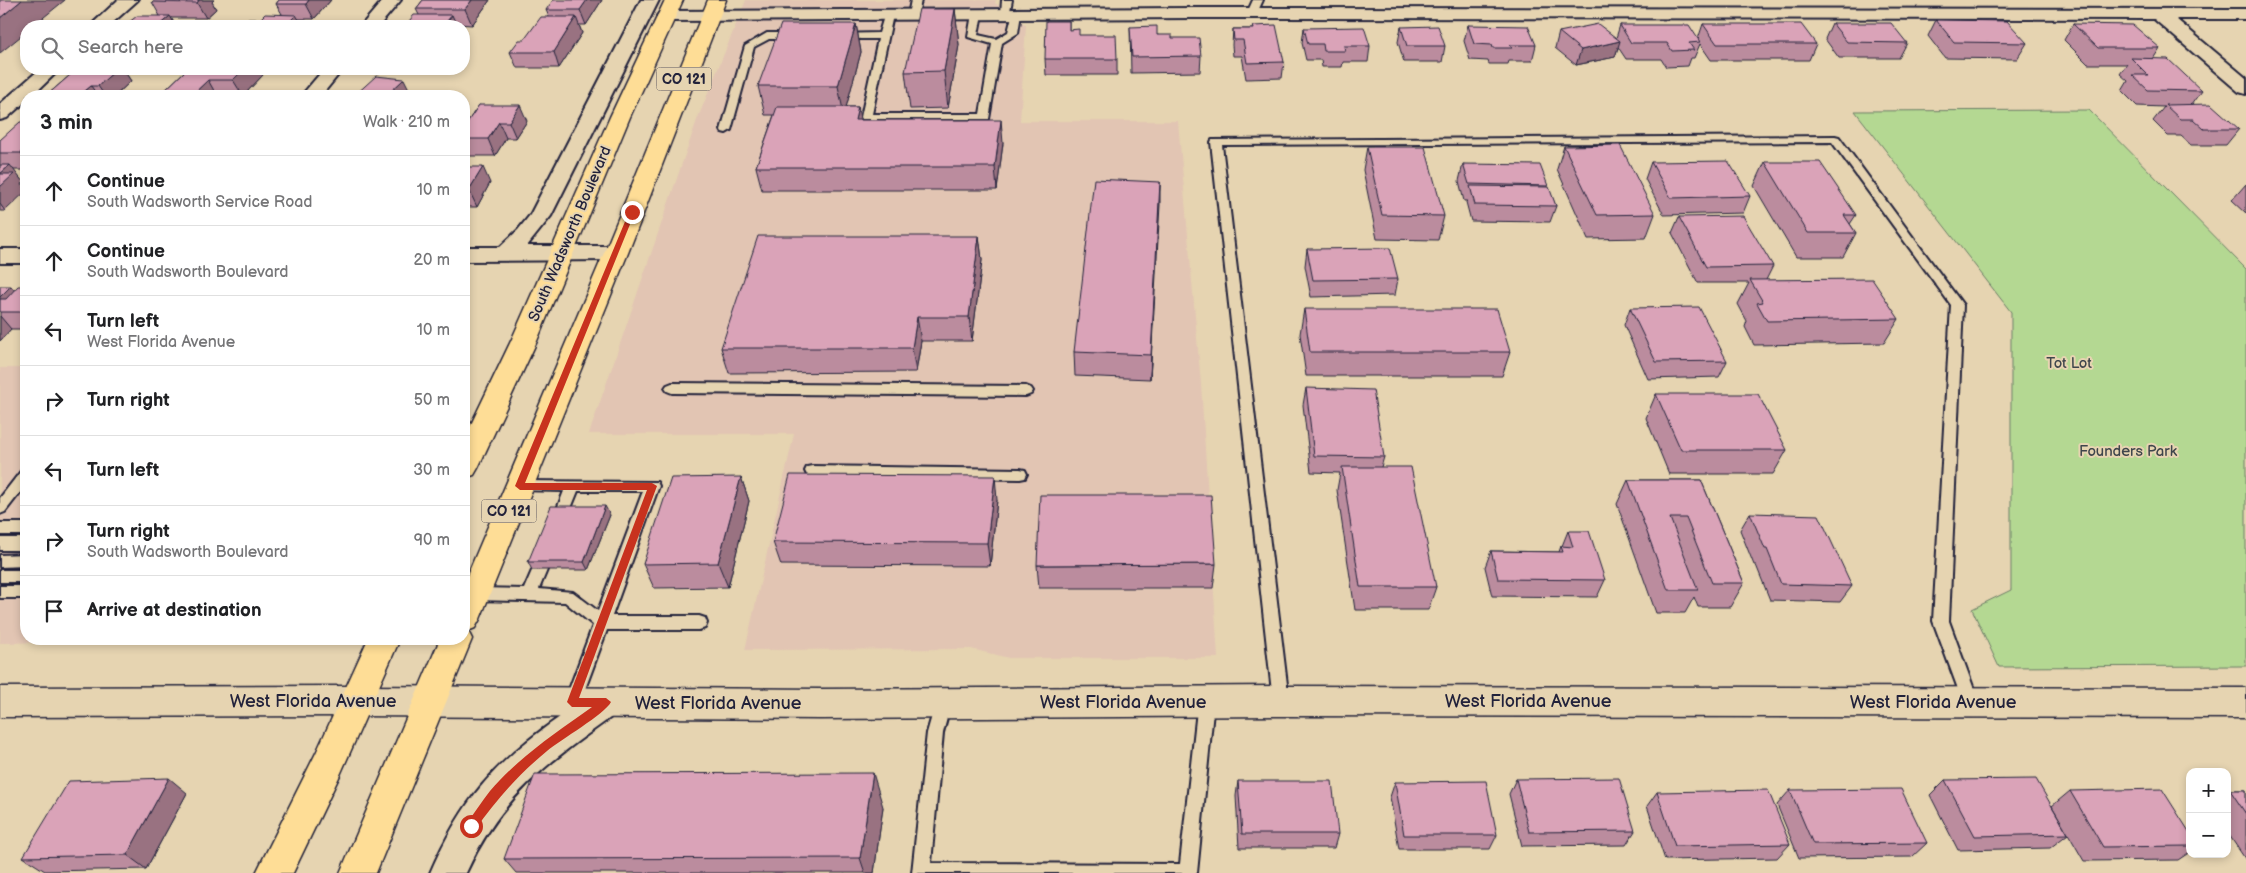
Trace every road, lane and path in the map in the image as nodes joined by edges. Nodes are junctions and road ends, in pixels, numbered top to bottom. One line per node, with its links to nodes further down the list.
1 (129, 0): 13 (street)
2 (392, 0): 14 (street)
3 (650, 0): 29 (street, South Wadsworth Boulevard)
4 (1255, 7): 8 (street); 10 (street)
5 (670, 8): 6 (street); 30 (main road, South Wadsworth Boulevard / CO 121)
6 (714, 8): 12 (street); 27 (main road, CO 121)
7 (915, 8): 9 (street); 12 (street)
8 (1009, 10): 9 (street); 18 (lane)
9 (977, 14): 18 (lane)
10 (2159, 14): 11 (street); 21 (street)
11 (2246, 14)
12 (888, 15): 17 (lane)
13 (106, 20)
14 (375, 20)
15 (806, 36): 26 (lane)
16 (825, 36): 17 (lane)
17 (884, 36): 18 (lane)
18 (997, 42)
19 (44, 75): 22 (street)
20 (329, 75): 23 (street)
21 (2246, 88)
22 (27, 90)
23 (317, 90)
24 (20, 96): 25 (street)
25 (0, 114)
26 (726, 130)
27 (616, 253): 30 (street); 39 (main road, CO 121)
28 (470, 254): 29 (street)
29 (504, 254): 30 (street)
30 (561, 254): 35 (main road, South Wadsworth Boulevard / CO 121)
31 (0, 256): 32 (street)
32 (20, 256)
33 (672, 388): 34 (lane)
34 (1026, 391)
35 (470, 455)
36 (812, 471): 37 (lane)
37 (1020, 474)
38 (20, 483): 41 (lane)
39 (520, 486): 40 (lane); 55 (main road, CO 121)
40 (573, 486): 42 (lane); 57 (lane)
41 (0, 508)
42 (562, 514)
43 (0, 529): 44 (lane)
44 (20, 529)
45 (0, 544): 46 (lane)
46 (20, 544)
47 (20, 560): 48 (lane)
48 (0, 561)
49 (539, 570): 54 (lane)
50 (0, 576): 51 (lane)
51 (20, 576)
52 (0, 592): 53 (lane)
53 (20, 592)
54 (529, 595): 56 (lane); 57 (lane)
55 (470, 605)
56 (470, 607)
57 (602, 623): 58 (lane); 66 (lane)
58 (699, 623)
59 (381, 645): 61 (main road)
60 (454, 645): 65 (main road)
61 (357, 701): 64 (street, West Florida Avenue); 65 (street, West Florida Avenue); 71 (main road)
62 (1206, 701): 63 (street, West Florida Avenue); 68 (street, West Florida Avenue); 75 (lane)
63 (1282, 701): 69 (street, West Florida Avenue); 69 (lane)
64 (0, 702)
65 (430, 702): 66 (street, West Florida Avenue); 72 (main road)
66 (572, 702): 67 (street, West Florida Avenue)
67 (606, 702): 68 (street, West Florida Avenue); 73 (street)
68 (943, 702): 74 (lane)
69 (1971, 702): 70 (street, West Florida Avenue)
70 (2246, 703)
71 (274, 873)
72 (358, 873)
73 (448, 873)
74 (1182, 873)
75 (1188, 873)

